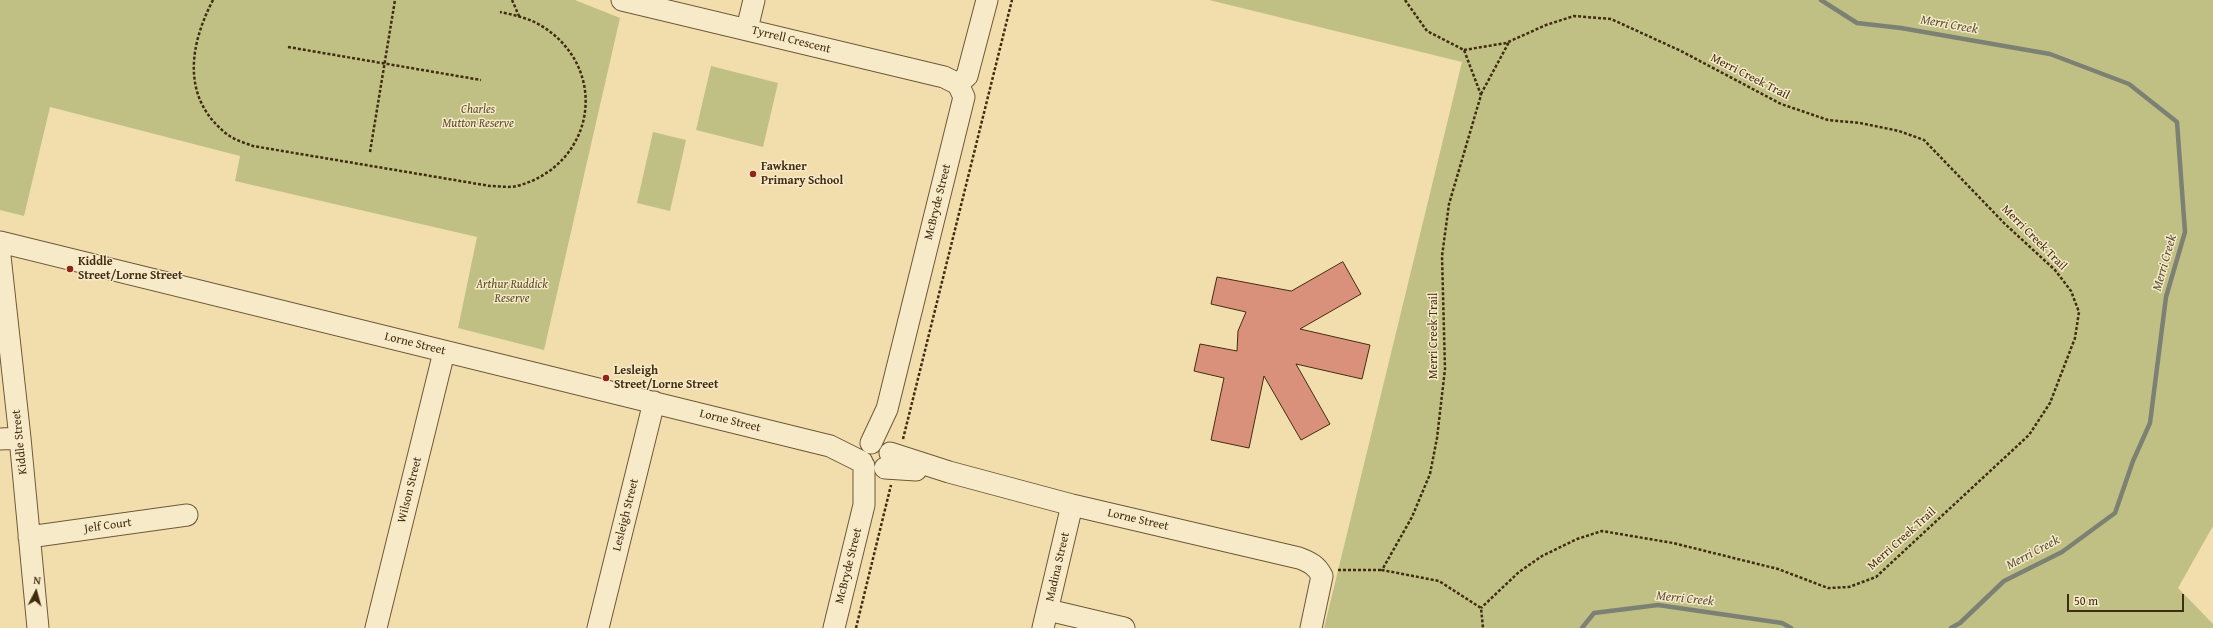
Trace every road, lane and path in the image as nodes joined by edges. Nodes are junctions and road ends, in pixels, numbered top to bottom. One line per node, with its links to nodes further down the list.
1 (213, 0): 10 (path)
2 (395, 0): 15 (path)
3 (512, 0): 10 (path)
4 (622, 0): 11 (street, Tyrrell Crescent)
5 (754, 0): 11 (street)
6 (987, 0): 17 (street)
7 (1012, 0): 25 (path)
8 (1405, 0): 14 (path)
9 (500, 12): 10 (path)
10 (519, 16)
11 (747, 29): 17 (street, Tyrrell Crescent)
12 (1509, 42): 14 (path, Merri Creek Trail); 18 (path, Merri Creek Trail); 31 (path, Merri Creek Trail)
13 (288, 47): 15 (path)
14 (1464, 50): 18 (path)
15 (385, 64): 16 (path); 19 (path)
16 (481, 80)
17 (958, 84): 25 (street, McBryde Street)
18 (1481, 95): 29 (path, Merri Creek Trail)
19 (370, 152)
20 (0, 242): 22 (street, Lorne Street)
21 (0, 256): 24 (street, Kiddle Street)
22 (444, 352): 23 (street, Lorne Street); 34 (street, Wilson Street)
23 (654, 402): 25 (street, Lorne Street); 35 (street, Lesleigh Street)
24 (10, 438): 28 (street, Kiddle Street)
25 (880, 458): 26 (street, Lorne Street); 36 (street, McBryde Street); 37 (path)
26 (1072, 505): 30 (street, Lorne Street); 32 (street, Madina Street)
27 (187, 515): 28 (street, Jelf Court)
28 (30, 537): 33 (street, Kiddle Street)
29 (1382, 570): 30 (path); 31 (path)
30 (1322, 576): 39 (street)
31 (1482, 608): 40 (path)
32 (1045, 619): 38 (street)
33 (38, 628)
34 (376, 628)
35 (598, 628)
36 (834, 628)
37 (856, 628)
38 (1124, 628)
39 (1311, 628)
40 (1483, 628)

